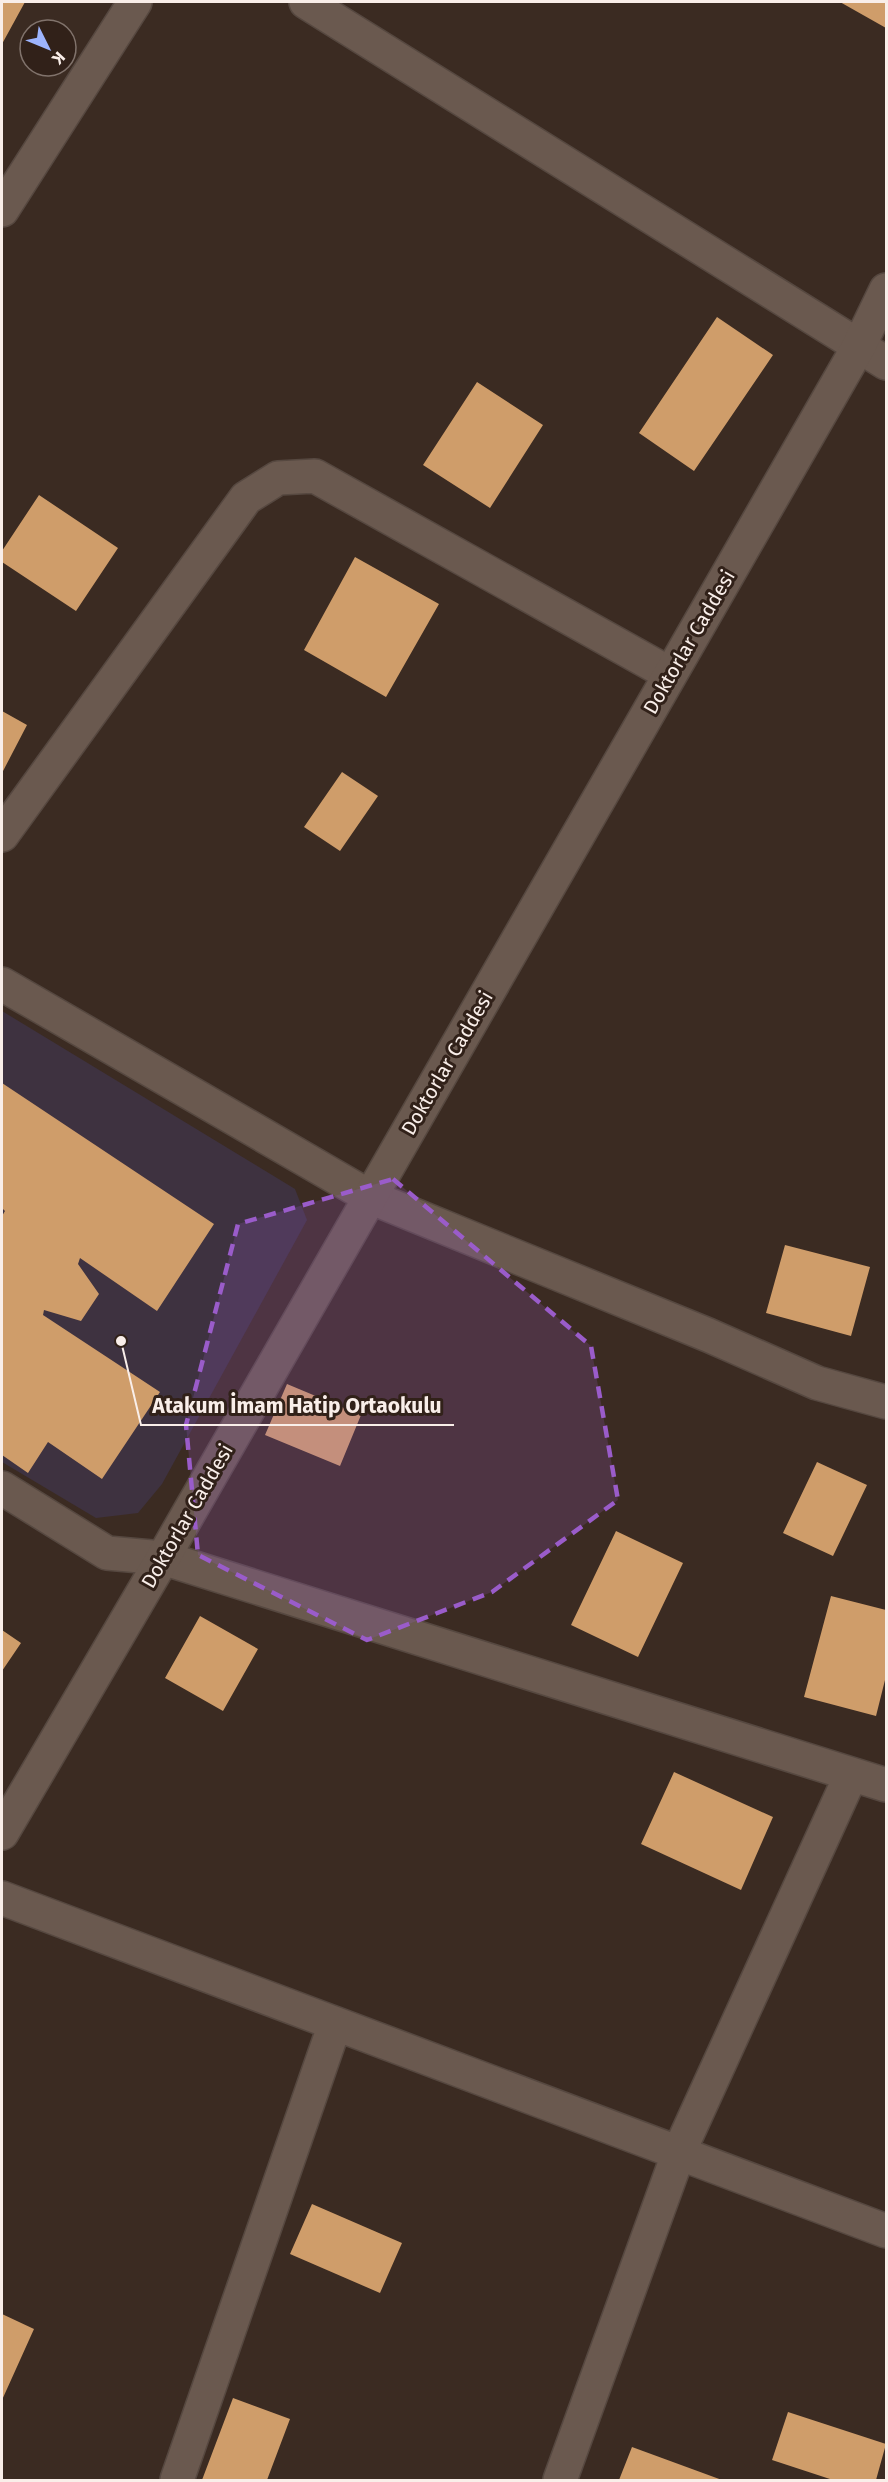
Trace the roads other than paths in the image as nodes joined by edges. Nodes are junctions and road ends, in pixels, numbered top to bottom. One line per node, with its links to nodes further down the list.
1 (135, 2): 3 (street)
2 (306, 2): 5 (street)
3 (2, 210)
4 (886, 290): 5 (street, Doktorlar Caddesi)
5 (859, 346): 6 (street); 7 (street, Doktorlar Caddesi)
6 (886, 363)
7 (670, 674): 8 (street); 10 (street, Doktorlar Caddesi)
8 (2, 835)
9 (2, 984): 10 (street)
10 (370, 1197): 11 (street); 13 (street, Doktorlar Caddesi)
11 (886, 1402)
12 (2, 1488): 13 (street)
13 (163, 1558): 14 (street); 16 (street, Doktorlar Caddesi)
14 (851, 1775): 15 (street); 19 (street)
15 (886, 1785)
16 (2, 1833)
17 (2, 1898): 18 (street)
18 (335, 2024): 19 (street); 21 (street)
19 (679, 2152): 20 (street); 22 (street)
20 (886, 2231)
21 (177, 2481)
22 (560, 2481)

